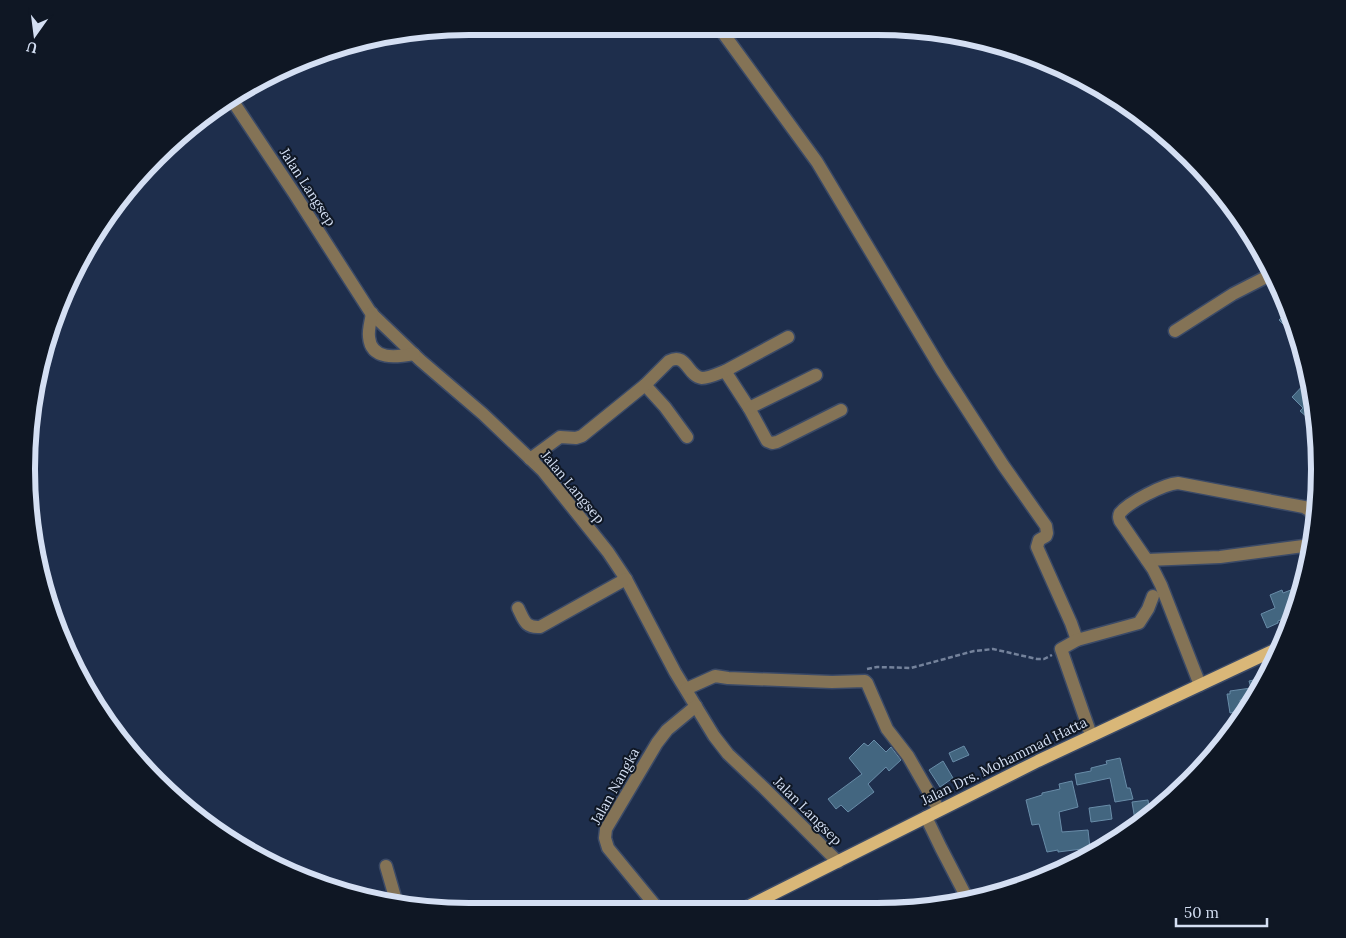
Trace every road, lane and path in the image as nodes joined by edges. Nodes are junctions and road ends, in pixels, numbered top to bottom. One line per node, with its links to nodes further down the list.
1 (725, 35): 21 (street)
2 (234, 104): 4 (street, Jalan Langsep)
3 (1266, 277): 5 (street)
4 (372, 313): 7 (street, Jalan Langsep); 7 (street)
5 (1175, 331)
6 (788, 337): 8 (street)
7 (414, 354): 14 (street, Jalan Langsep)
8 (725, 371): 10 (street); 11 (street)
9 (816, 374): 11 (street)
10 (645, 385): 13 (street); 14 (street)
11 (749, 408): 12 (street)
12 (841, 410)
13 (687, 437)
14 (530, 459): 18 (street, Jalan Langsep)
15 (1309, 509): 17 (street)
16 (1304, 546): 17 (street)
17 (1150, 564): 25 (street)
18 (626, 578): 20 (street); 26 (street, Jalan Langsep)
19 (1153, 596): 21 (street)
20 (518, 608)
21 (1077, 640): 23 (street)
22 (1270, 652): 25 (main road, Jalan Drs. Mohammad Hatta)
23 (1063, 655): 24 (path); 28 (street)
24 (867, 669)
25 (1200, 685): 28 (main road, Jalan Drs. Mohammad Hatta)
26 (686, 689): 27 (street, Jalan Langsep); 29 (street)
27 (696, 706): 31 (street, Jalan Langsep); 35 (street, Jalan Nangka)
28 (1091, 735): 29 (main road, Jalan Drs. Mohammad Hatta)
29 (939, 810): 30 (main road, Jalan Drs. Mohammad Hatta)
30 (926, 816): 31 (main road, Jalan Drs. Mohammad Hatta); 33 (street)
31 (838, 862): 36 (main road, Jalan Drs. Mohammad Hatta)
32 (386, 866): 34 (street)
33 (965, 894)
34 (395, 897)
35 (653, 903)
36 (755, 903)

